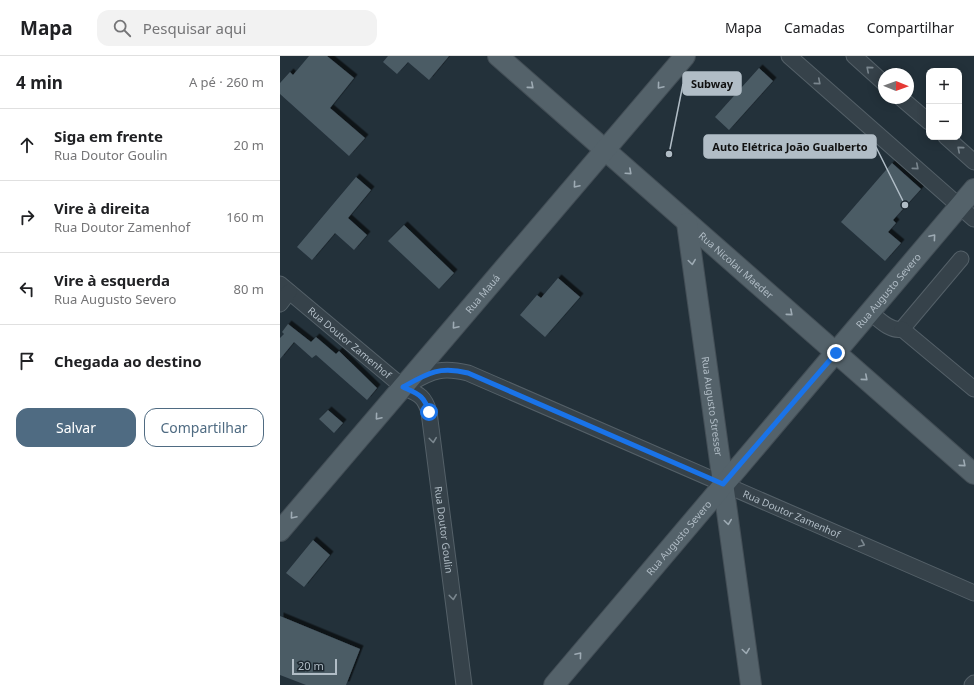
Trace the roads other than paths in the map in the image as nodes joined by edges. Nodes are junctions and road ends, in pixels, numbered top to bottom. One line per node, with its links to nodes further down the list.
1 (685, 56): 9 (main road, Rua Mauá, one-way to 9)
2 (789, 56): 12 (street, one-way to 12)
3 (854, 56): 5 (street, one-way to 3)
4 (498, 57): 9 (main road, Rua Nicolau Maeder, one-way to 9)
5 (878, 78)
6 (908, 104): 7 (street)
7 (926, 119)
8 (949, 140): 10 (street, one-way to 8)
9 (605, 150): 13 (main road, Rua Nicolau Maeder, one-way to 13); 19 (main road, Rua Mauá, one-way to 19)
10 (974, 162)
11 (974, 189): 12 (main road, Rua Augusto Severo)
12 (967, 212): 16 (main road, Rua Augusto Severo, one-way to 12)
13 (687, 223): 18 (main road, Rua Nicolau Maeder, one-way to 18); 22 (main road, Rua Augusto Stresser, one-way to 22)
14 (960, 259): 17 (street)
15 (283, 293): 19 (street, Rua Doutor Zamenhof)
16 (870, 312): 17 (street); 18 (main road, Rua Augusto Severo)
17 (902, 329): 20 (street)
18 (836, 353): 21 (main road, Rua Nicolau Maeder, one-way to 21); 22 (main road, Rua Augusto Severo)
19 (403, 387): 22 (street, Rua Doutor Zamenhof); 23 (main road, Rua Mauá, one-way to 23); 25 (street, Rua Doutor Goulin, one-way to 25)
20 (974, 390)
21 (974, 474)
22 (723, 484): 24 (street, Rua Doutor Zamenhof, one-way to 24); 26 (main road, Rua Augusto Severo, one-way to 22); 27 (main road, Rua Augusto Stresser, one-way to 27)
23 (280, 531)
24 (974, 593)
25 (464, 685)
26 (554, 685)
27 (751, 685)

